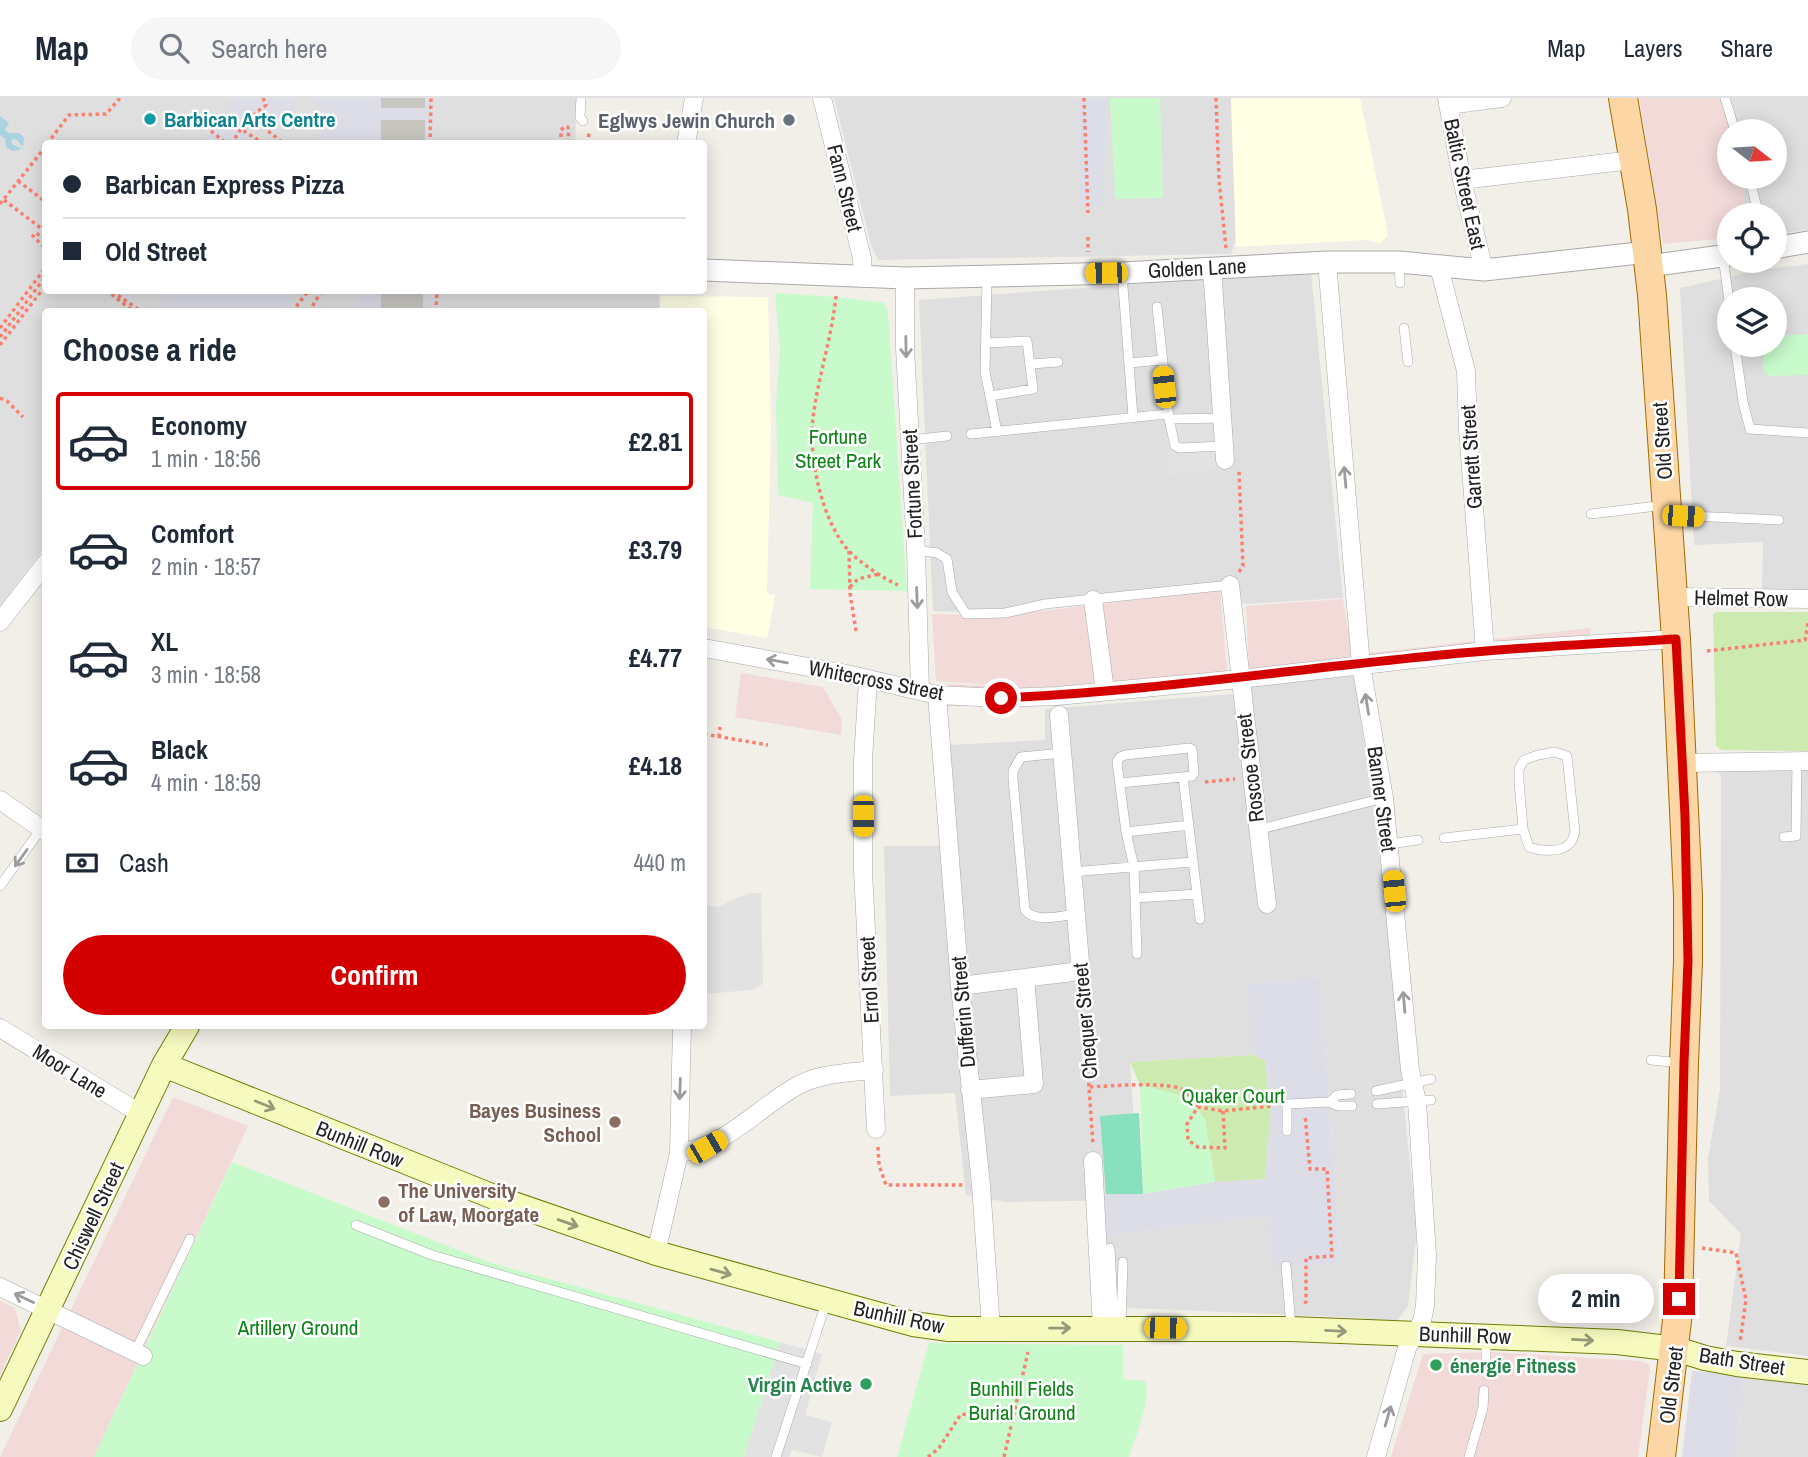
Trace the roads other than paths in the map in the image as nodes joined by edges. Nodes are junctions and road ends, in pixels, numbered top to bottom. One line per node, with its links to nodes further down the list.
1 (582, 98): 9 (lane)
2 (694, 98): 10 (street)
3 (822, 98): 24 (street, Fann Street)
4 (1502, 98): 7 (street)
5 (1623, 98): 11 (main road, Old Street)
6 (1725, 98): 8 (lane)
7 (1447, 101): 12 (street, Baltic Street East)
8 (1731, 119)
9 (583, 121)
10 (687, 140)
11 (1633, 160): 12 (street); 16 (main road, Old Street)
12 (1462, 180): 21 (street, Baltic Street East)
13 (1808, 242): 14 (street)
14 (1787, 246)
15 (1717, 255): 16 (street, Golden Lane)
16 (1648, 259): 21 (street, Golden Lane); 45 (main road, Old Street)
17 (1327, 262): 18 (street, Golden Lane); 19 (street, Golden Lane); 58 (street, Banner Street, one-way to 17)
18 (1212, 267): 22 (street, Golden Lane); 38 (street)
19 (1439, 267): 21 (street, Golden Lane); 57 (street, Garrett Street)
20 (707, 270): 24 (street, Golden Lane)
21 (1483, 270)
22 (1122, 273): 23 (street, Golden Lane); 33 (lane)
23 (987, 277): 25 (street, Golden Lane); 28 (lane)
24 (863, 278): 25 (street, Golden Lane)
25 (905, 278): 43 (street, Fortune Street, one-way to 43)
26 (1157, 307): 30 (lane)
27 (1404, 328): 32 (lane)
28 (986, 343): 34 (lane); 35 (lane)
29 (1737, 357): 40 (lane)
30 (1162, 360): 33 (lane); 37 (lane)
31 (1058, 362): 34 (lane)
32 (1408, 362)
33 (1129, 363): 36 (lane)
34 (1031, 364): 35 (lane)
35 (990, 396): 39 (lane)
36 (1133, 417): 37 (lane); 39 (lane)
37 (1168, 417): 38 (lane); 44 (lane)
38 (1222, 418): 44 (street)
39 (997, 432): 41 (lane)
40 (1808, 433)
41 (971, 434)
42 (947, 436): 43 (lane)
43 (910, 440): 48 (street, Fortune Street)
44 (1224, 453)
45 (1667, 510): 46 (lane); 47 (lane); 51 (main road, Old Street)
46 (1591, 514)
47 (1780, 520)
48 (916, 550): 53 (lane); 62 (street, Fortune Street, one-way to 62)
49 (42, 568): 54 (street)
50 (1230, 585): 53 (lane); 59 (street, Roscoe Street)
51 (1673, 597): 52 (street, Helmet Row); 55 (main road, Old Street)
52 (1808, 599)
53 (1093, 600): 61 (street)
54 (0, 622)
55 (1676, 639): 57 (street, Whitecross Street); 66 (main road, Old Street)
56 (707, 649): 60 (street, Whitecross Street, one-way to 56)
57 (1485, 651): 58 (street, Whitecross Street)
58 (1362, 664): 59 (street, Whitecross Street); 69 (street, Banner Street, one-way to 58)
59 (1240, 678): 61 (street, Whitecross Street); 74 (street, Roscoe Street)
60 (868, 679): 62 (street, Whitecross Street); 99 (street, Errol Street)
61 (1105, 691): 62 (street, Whitecross Street)
62 (928, 692): 92 (street, Dufferin Street)
63 (1059, 715): 64 (street, Chequer Street)
64 (1062, 754): 83 (street, Chequer Street); 88 (lane)
65 (1803, 761): 66 (street); 77 (lane)
66 (1683, 763): 97 (main road, Old Street)
67 (1184, 780): 68 (lane); 68 (lane); 71 (lane)
68 (1120, 783): 75 (lane)
69 (1384, 798): 74 (lane); 80 (street, Banner Street)
70 (0, 800): 73 (street)
71 (1189, 825): 75 (lane); 81 (lane)
72 (1523, 829): 72 (lane); 78 (lane)
73 (42, 830)
74 (1257, 830): 87 (street, Roscoe Street)
75 (1126, 831): 82 (lane)
76 (42, 832): 84 (lane, one-way to 84)
77 (1784, 837)
78 (1444, 838)
79 (1418, 840): 80 (lane)
80 (1389, 844): 100 (street, Banner Street, one-way to 80)
81 (1192, 862): 82 (lane); 85 (lane)
82 (1134, 867): 83 (lane); 86 (lane)
83 (1071, 872): 88 (street, Chequer Street)
84 (0, 886)
85 (1197, 894): 86 (lane); 89 (lane)
86 (1135, 898): 90 (lane)
87 (1266, 904)
88 (1075, 914): 91 (street, Chequer Street)
89 (1200, 919)
90 (1138, 954)
91 (1025, 978): 92 (street); 101 (street)
92 (960, 986): 101 (street, Dufferin Street)
93 (0, 1028): 108 (street, Moor Lane)
94 (185, 1029): 98 (main road, Chiswell Street)
95 (682, 1029): 111 (street, one-way to 111)
96 (1651, 1060): 97 (lane)
97 (1684, 1063): 126 (main road, Old Street)
98 (164, 1065): 108 (main road, Chiswell Street); 116 (main road, Bunhill Row, one-way to 116)
99 (874, 1070): 109 (street, Errol Street); 111 (street)
100 (1423, 1081): 102 (lane); 104 (street, Banner Street)
101 (970, 1090): 123 (street, Dufferin Street)
102 (1376, 1091)
103 (1351, 1094): 105 (lane)
104 (1424, 1101): 106 (lane); 125 (street, Banner Street)
105 (1330, 1102): 107 (lane); 110 (lane)
106 (1377, 1104)
107 (1352, 1105)
108 (141, 1114): 121 (main road, Chiswell Street)
109 (876, 1129)
110 (1287, 1131)
111 (679, 1153): 116 (street)
112 (1093, 1161): 122 (street)
113 (356, 1225): 128 (lane)
114 (190, 1239): 127 (lane)
115 (1110, 1248): 122 (lane)
116 (656, 1253): 120 (main road, Bunhill Row, one-way to 120)
117 (1123, 1262): 122 (lane)
118 (1286, 1266): 124 (lane)
119 (0, 1287): 121 (street, one-way to 119)
120 (826, 1301): 123 (main road, Bunhill Row); 128 (lane)
121 (49, 1310): 127 (street); 131 (main road, Chiswell Street)
122 (1113, 1327): 123 (main road, Bunhill Row, one-way to 122); 124 (main road, Bunhill Row)
123 (991, 1328)
124 (1291, 1329): 125 (main road, Bunhill Row, one-way to 125)
125 (1415, 1333): 126 (main road, Bunhill Row, one-way to 126); 133 (street, Banner Street, one-way to 125)
126 (1676, 1349): 129 (main road, Bath Street); 135 (main road, Old Street)
127 (142, 1355)
128 (807, 1364): 132 (lane)
129 (1808, 1372)
130 (1484, 1390): 134 (lane)
131 (0, 1409)
132 (776, 1457)
133 (1376, 1457)
134 (1469, 1457)
135 (1661, 1457)

